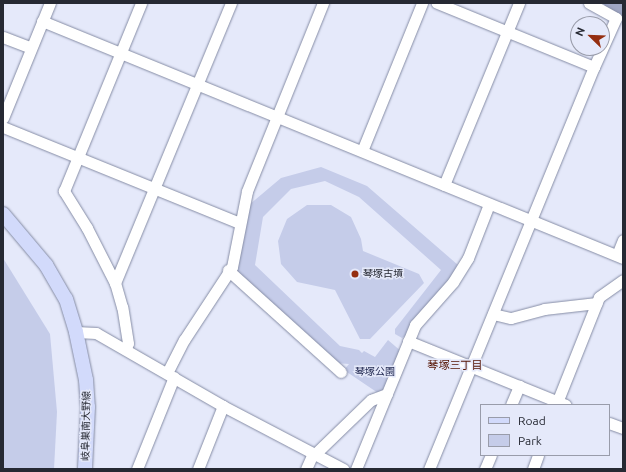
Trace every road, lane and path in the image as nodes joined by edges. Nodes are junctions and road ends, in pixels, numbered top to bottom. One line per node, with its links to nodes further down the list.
1 (50, 3): 9 (street)
2 (140, 3): 13 (street)
3 (231, 3): 15 (street)
4 (323, 3): 16 (street)
5 (422, 3): 19 (street)
6 (437, 3): 10 (street)
7 (519, 3): 10 (street)
8 (589, 3): 14 (street)
9 (42, 21): 12 (street); 13 (street)
10 (507, 31): 14 (street); 21 (street)
11 (3, 37): 12 (street)
12 (31, 48): 17 (street)
13 (120, 53): 15 (street); 20 (street)
14 (594, 67): 25 (street)
15 (198, 84): 16 (street); 22 (street)
16 (277, 117): 19 (street); 26 (street)
17 (3, 118)
18 (3, 127): 20 (street)
19 (362, 151): 21 (street)
20 (78, 158): 22 (street); 31 (street)
21 (444, 185): 23 (street)
22 (155, 189): 26 (street); 31 (street)
23 (489, 204): 25 (street); 35 (street)
24 (3, 214): 34 (main road, 岐阜巣南大野線)
25 (531, 220): 28 (street); 33 (street)
26 (239, 223): 29 (street)
27 (623, 240): 28 (street)
28 (620, 257)
29 (228, 270): 38 (street); 39 (street)
30 (623, 280): 32 (street)
31 (115, 283): 36 (street)
32 (597, 303): 33 (street); 43 (street)
33 (493, 314): 37 (street)
34 (76, 332): 36 (street); 50 (main road, 岐阜巣南大野線)
35 (408, 340): 37 (street); 41 (street)
36 (126, 348): 39 (street)
37 (472, 367): 40 (street); 56 (street)
38 (341, 372)
39 (170, 375): 44 (street); 51 (street)
40 (519, 386): 42 (street); 43 (street)
41 (387, 394): 47 (street); 55 (street)
42 (511, 404)
43 (560, 404)
44 (223, 406): 47 (street); 52 (street)
45 (610, 423): 46 (street)
46 (623, 428)
47 (314, 454): 53 (street); 54 (street)
48 (491, 456): 57 (street)
49 (538, 456): 58 (street)
50 (85, 469)
51 (137, 469)
52 (198, 469)
53 (306, 469)
54 (343, 469)
55 (356, 469)
56 (429, 469)
57 (485, 469)
58 (533, 469)

